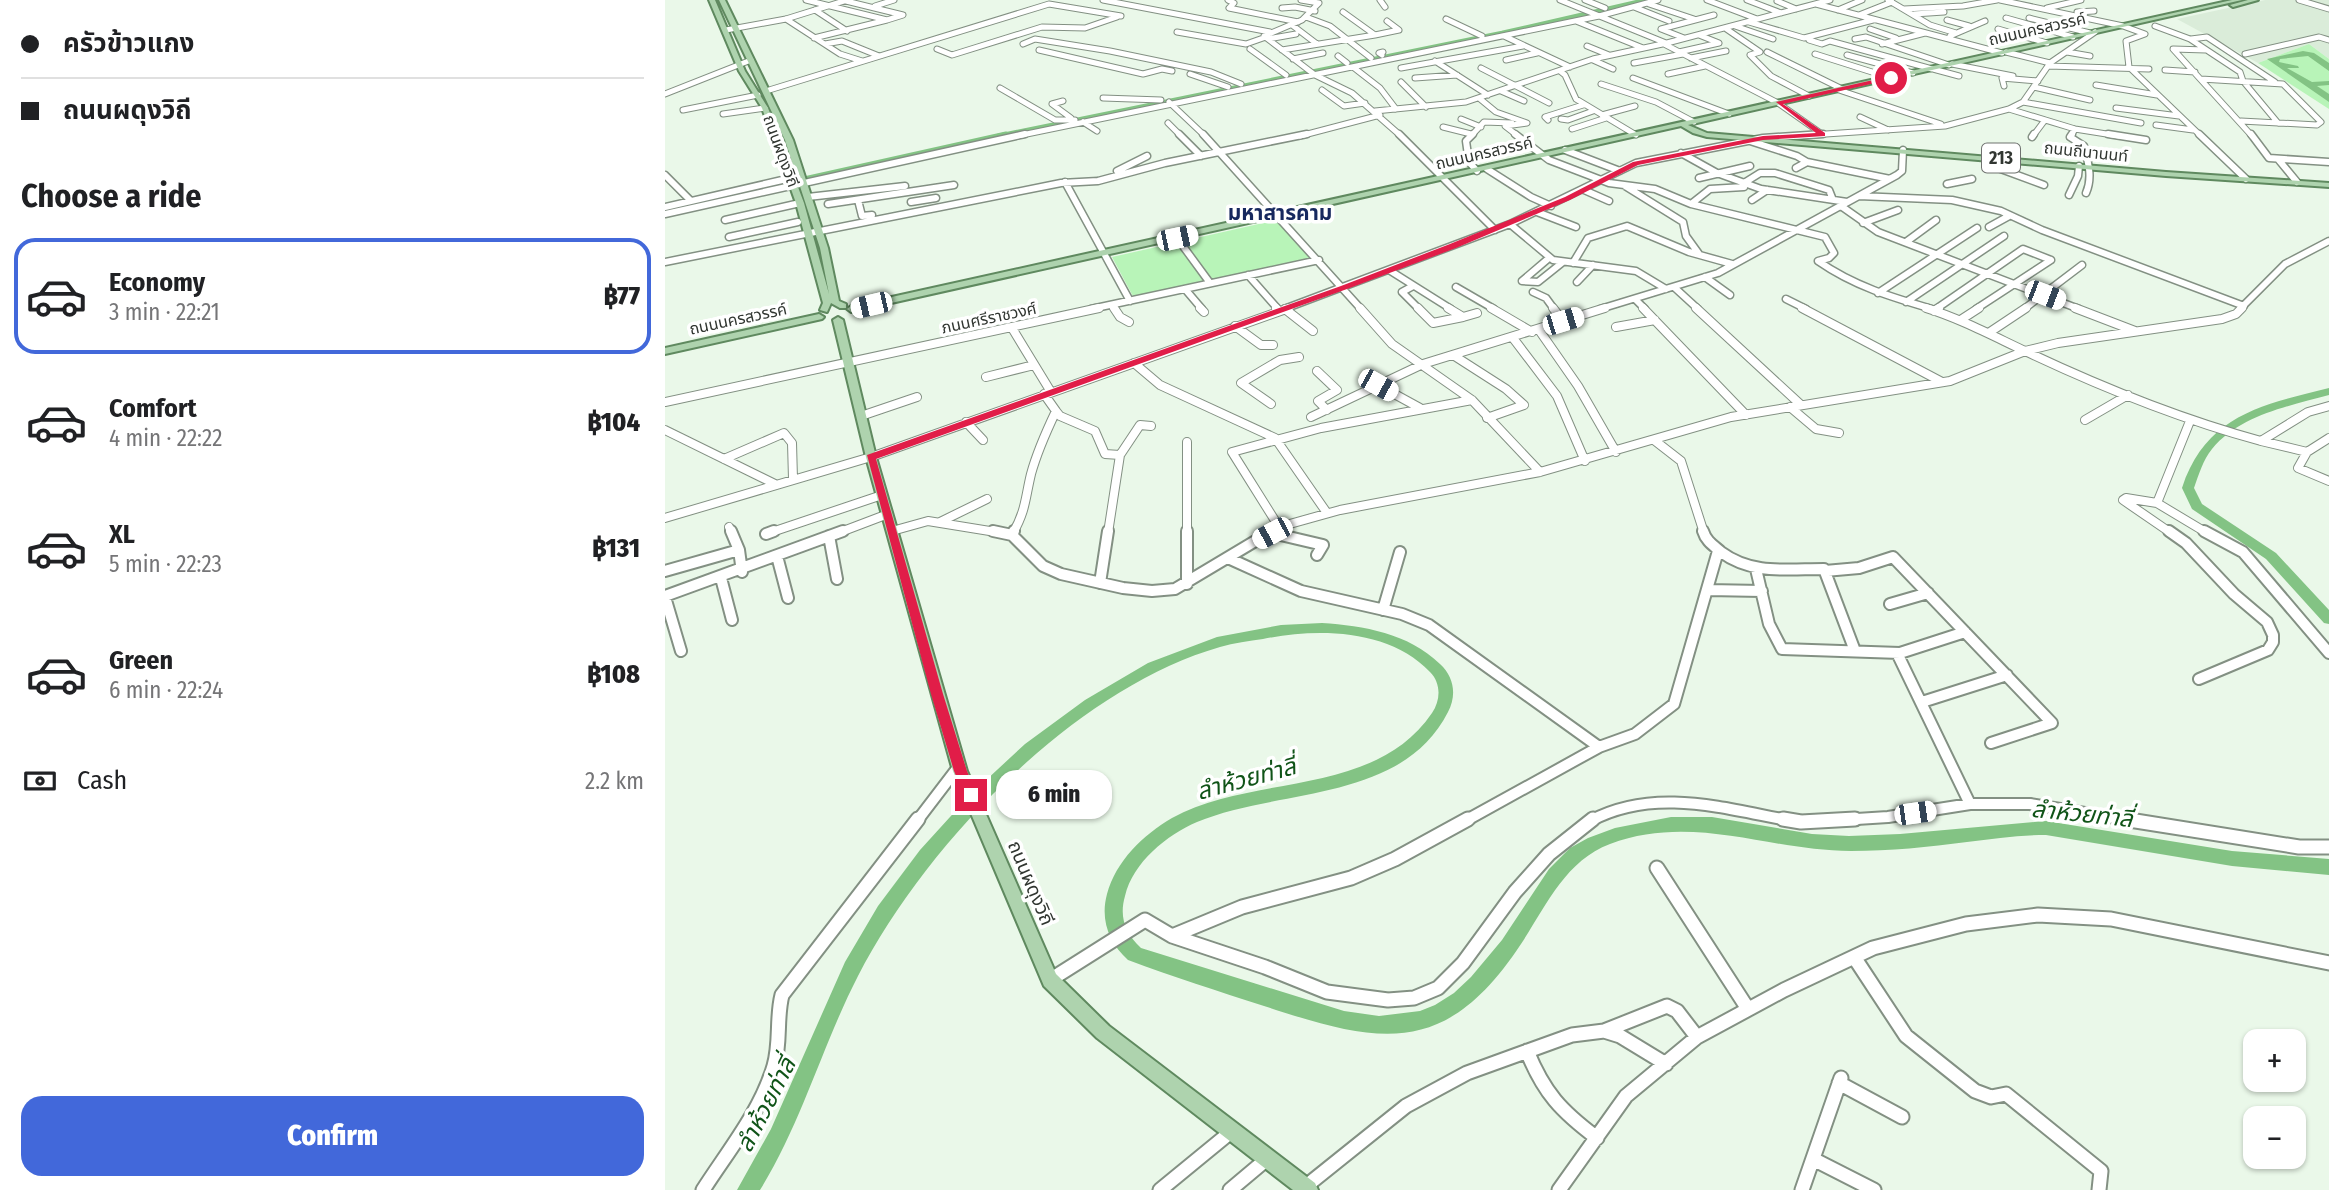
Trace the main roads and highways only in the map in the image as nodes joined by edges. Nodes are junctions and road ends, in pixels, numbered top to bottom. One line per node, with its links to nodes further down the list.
1 (712, 0): 7 (main road, ถนนผดุงวิถี)
2 (722, 0): 6 (main road, ถนนผดุงวิถี)
3 (2239, 0): 5 (main road, ถนนนครสวรรค์)
4 (2255, 0): 5 (main road, ถนนนครสวรรค์)
5 (2141, 23): 8 (main road, ถนนนครสวรรค์)
6 (766, 91): 7 (main road); 13 (main road, ถนนผดุงวิถี)
7 (757, 94): 13 (main road, ถนนผดุงวิถี)
8 (1706, 120): 9 (main road, ถนนนครสวรรค์); 11 (main road)
9 (1688, 124): 10 (main road, ถนนนครสวรรค์); 11 (main road, ถนนถีนานนท์ / 213)
10 (1656, 131): 11 (main road); 17 (main road, ถนนนครสวรรค์)
11 (1707, 133): 12 (main road, ถนนถีนานนท์ / 213)
12 (2246, 179): 14 (main road, ถนนถีนานนท์ / 213); 14 (main road, ถนนถีนานนท์ / 213)
13 (797, 182): 16 (main road, ถนนผดุงวิถี); 16 (main road, ถนนผดุงวิถี)
14 (2310, 185): 15 (main road, ถนนถีนานนท์ / 213)
15 (2329, 187)
16 (812, 231): 17 (main road, ถนนผดุงวิถี); 18 (main road, ถนนผดุงวิถี)
17 (847, 308): 18 (main road, ถนนนครสวรรค์); 19 (main road)
18 (821, 314): 19 (main road); 20 (main road, ถนนนครสวรรค์)
19 (838, 320): 21 (main road, ถนนผดุงวิถี)
20 (665, 351)
21 (960, 768): 22 (main road, ถนนผดุงวิถี)
22 (991, 842): 23 (main road, ถนนผดุงวิถี)
23 (1307, 1189)

